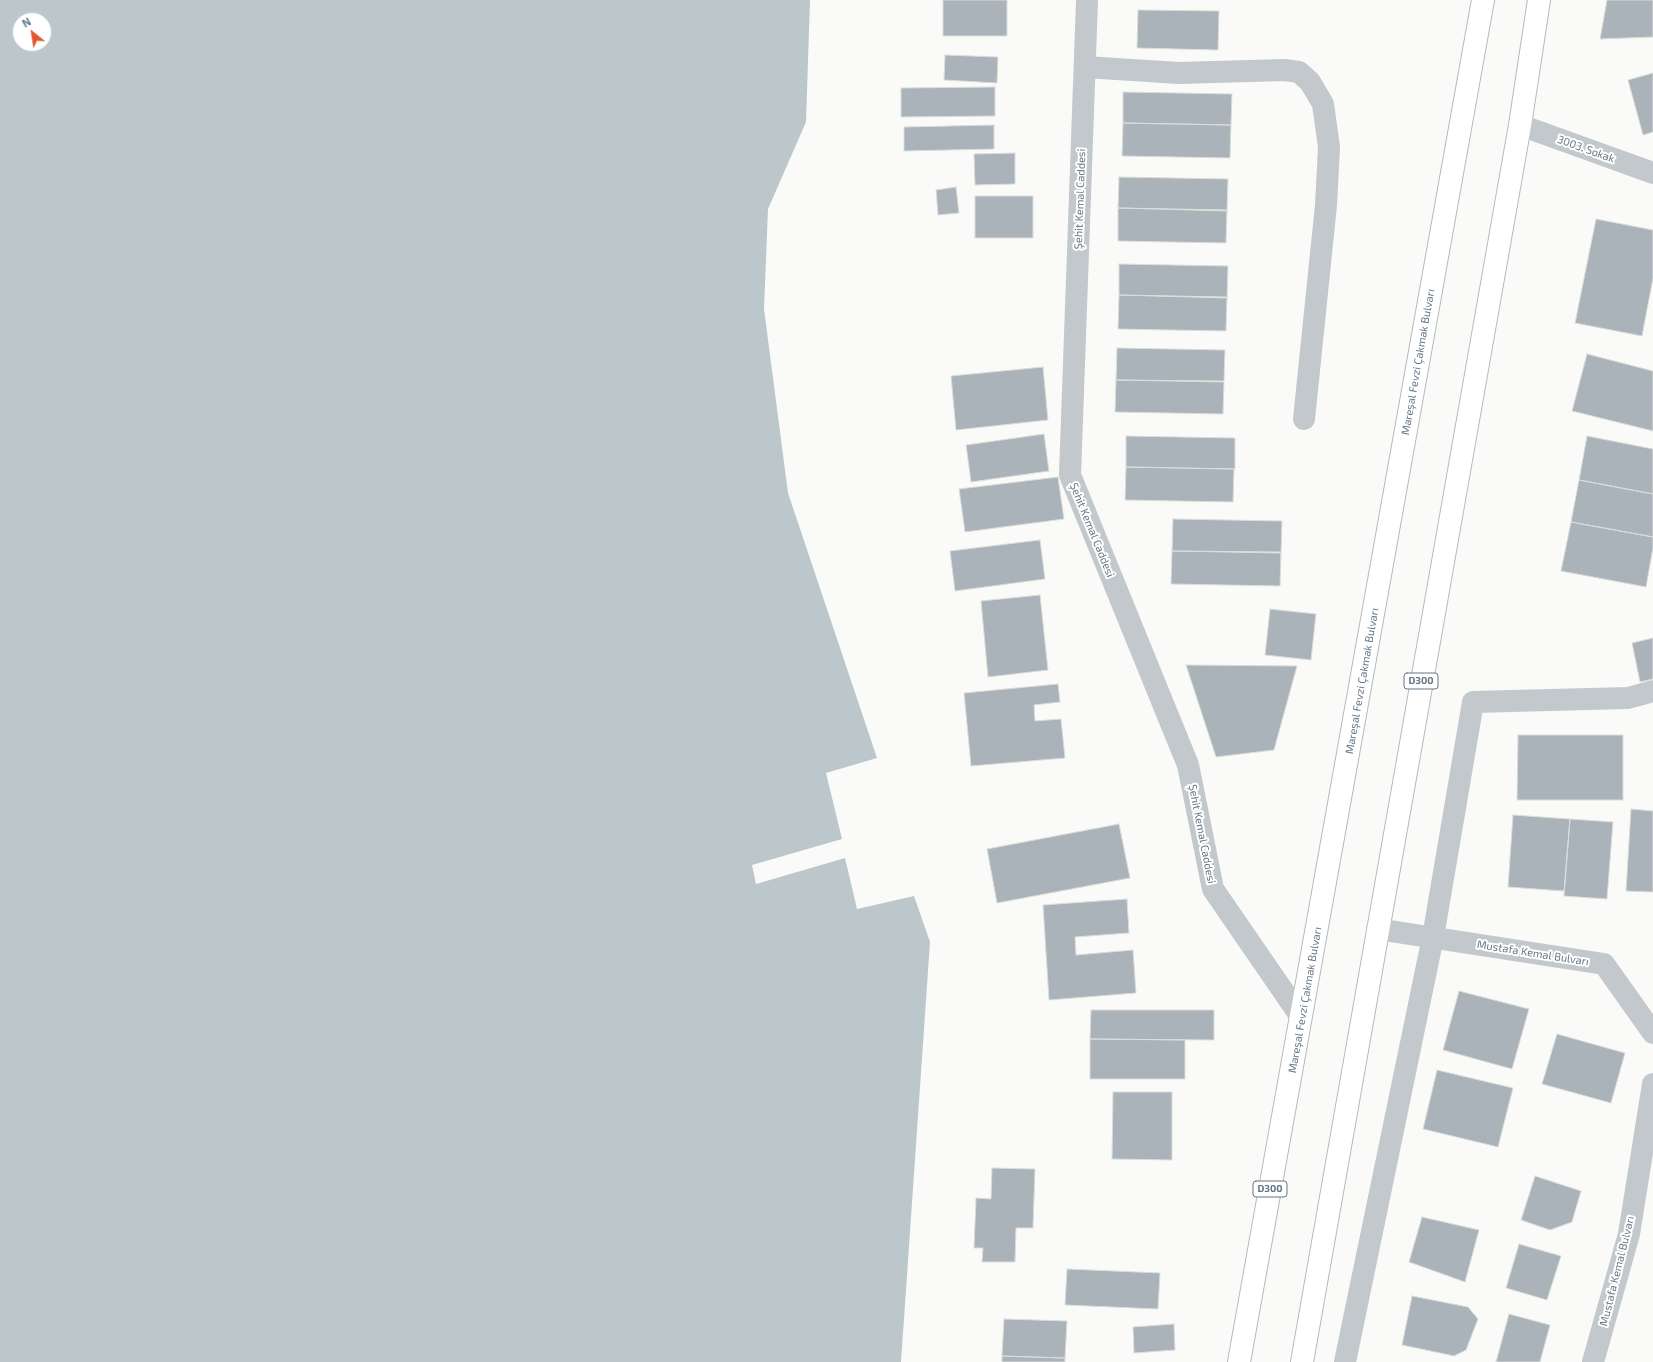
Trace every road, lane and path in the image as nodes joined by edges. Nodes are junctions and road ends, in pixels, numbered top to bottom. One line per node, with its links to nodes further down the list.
1 (1087, 0): 4 (street, Şehit Kemal Caddesi)
2 (1483, 0): 11 (highway, Mareşal Fevzi Çakmak Bulvarı / D300)
3 (1539, 0): 5 (highway, D300)
4 (1085, 67): 7 (street); 11 (street, Şehit Kemal Caddesi)
5 (1520, 125): 6 (street, 3003. Sokak); 9 (highway, D300)
6 (1653, 172)
7 (1304, 419)
8 (1653, 691): 10 (street)
9 (1377, 929): 10 (street, Mustafa Kemal Bulvarı); 15 (highway, D300)
10 (1433, 937): 12 (street, Mustafa Kemal Bulvarı); 16 (street)
11 (1301, 1017): 14 (highway, Mareşal Fevzi Çakmak Bulvarı / D300)
12 (1653, 1033)
13 (1653, 1084): 17 (street, Mustafa Kemal Bulvarı)
14 (1239, 1362)
15 (1302, 1362)
16 (1345, 1362)
17 (1593, 1362)

